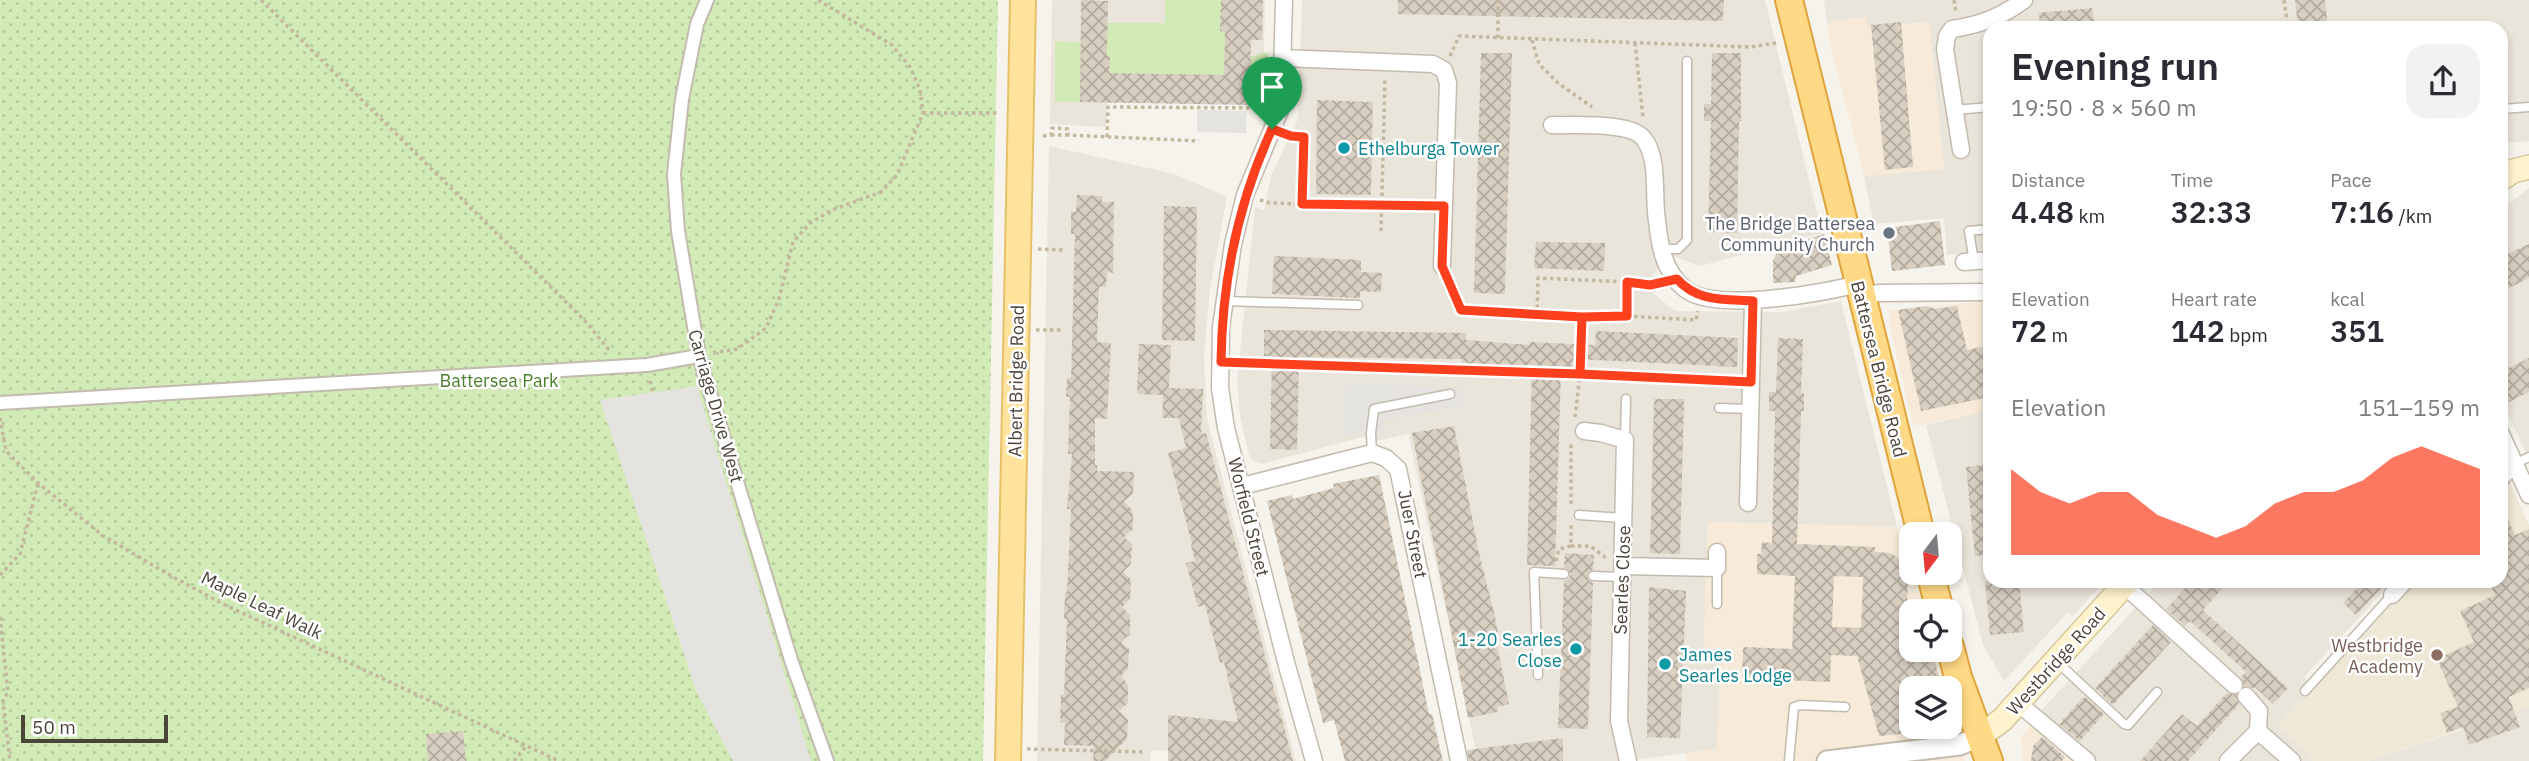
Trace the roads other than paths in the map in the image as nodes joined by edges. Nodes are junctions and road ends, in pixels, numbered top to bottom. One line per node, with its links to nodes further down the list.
1 (707, 0): 27 (street, Carriage Drive West)
2 (1023, 0): 63 (main road, Albert Bridge Road)
3 (1284, 0): 8 (street, Worfield Street)
4 (1789, 0): 22 (highway, Battersea Bridge Road)
5 (2024, 0): 6 (street)
6 (1987, 21)
7 (1983, 22): 13 (street)
8 (1283, 58): 21 (street); 24 (street, Worfield Street)
9 (1687, 61): 19 (lane)
10 (2529, 107): 12 (lane)
11 (1983, 108): 13 (lane)
12 (2508, 109)
13 (1954, 110): 15 (street)
14 (1552, 125): 19 (street)
15 (1961, 150)
16 (2529, 167): 17 (main road)
17 (2508, 174)
18 (1983, 230): 20 (lane)
19 (1660, 249): 25 (street)
20 (1976, 261)
21 (1442, 266)
22 (1859, 291): 23 (street); 25 (street); 44 (highway, Battersea Bridge Road)
23 (1983, 296)
24 (1225, 301): 26 (lane); 39 (street, Worfield Street)
25 (1753, 301): 32 (street)
26 (1358, 305)
27 (699, 356): 30 (street); 64 (street, Carriage Drive West)
28 (1450, 394): 36 (lane)
29 (1626, 399): 34 (lane)
30 (0, 403)
31 (1718, 408): 32 (lane)
32 (1751, 409): 41 (street)
33 (1579, 430): 34 (street)
34 (1625, 440): 43 (street, Searles Close)
35 (2508, 443): 37 (street)
36 (1372, 453): 39 (street); 66 (street, Juer Street)
37 (2522, 460): 38 (street); 40 (street)
38 (2508, 472)
39 (1242, 486): 65 (street, Worfield Street)
40 (2528, 489)
41 (1748, 503)
42 (1575, 517): 43 (lane)
43 (1623, 518): 46 (street, Searles Close)
44 (1918, 522)
45 (1717, 560): 46 (street); 53 (lane)
46 (1617, 570): 48 (lane); 67 (street, Searles Close)
47 (1564, 574): 56 (lane)
48 (1593, 576)
49 (2122, 588): 54 (main road, Westbridge Road)
50 (2131, 588): 61 (street)
51 (2398, 588): 52 (street)
52 (2392, 594): 57 (lane)
53 (1717, 604)
54 (2056, 661): 58 (lane); 59 (main road, Westbridge Road)
55 (1955, 662): 62 (highway)
56 (1538, 675)
57 (2305, 691)
58 (2157, 692)
59 (2018, 703): 62 (main road, Westbridge Road); 71 (street)
60 (1845, 707): 68 (lane)
61 (2258, 731): 72 (street); 73 (street)
62 (1980, 736): 69 (street); 70 (highway)
63 (1008, 755)
64 (827, 761)
65 (1314, 761)
66 (1459, 761)
67 (1628, 761)
68 (1789, 761)
69 (1827, 761)
70 (1989, 761)
71 (2087, 761)
72 (2228, 761)
73 (2291, 761)

